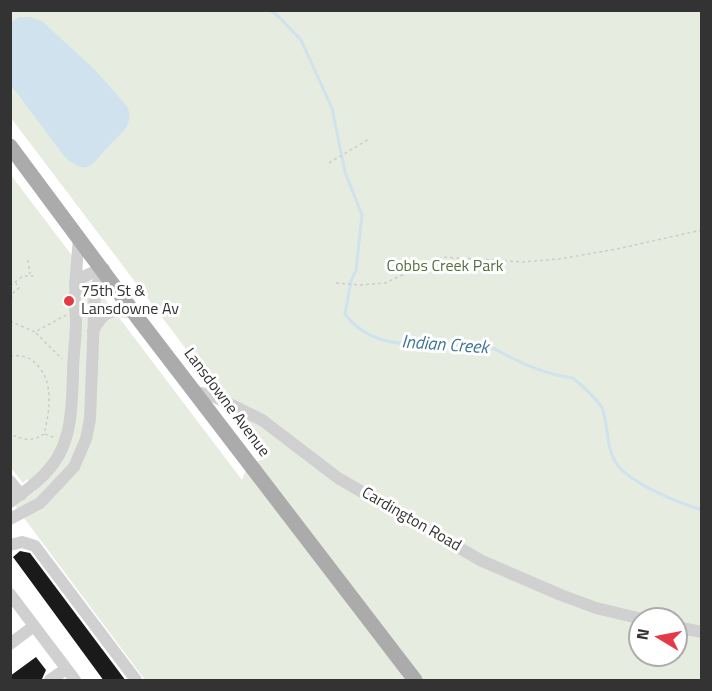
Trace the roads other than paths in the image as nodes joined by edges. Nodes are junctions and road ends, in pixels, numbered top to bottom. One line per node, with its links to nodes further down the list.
1 (10, 146): 2 (main road, Lansdowne Avenue)
2 (79, 237): 3 (main road, Lansdowne Avenue); 4 (street)
3 (104, 269): 4 (street); 5 (main road, Lansdowne Avenue); 6 (street)
4 (75, 288): 9 (street)
5 (135, 313): 6 (street); 7 (main road, Lansdowne Avenue)
6 (92, 332): 10 (street)
7 (195, 392): 13 (street, Cardington Road); 20 (main road, Lansdowne Avenue)
8 (10, 481): 9 (street)
9 (16, 498)
10 (12, 520)
11 (10, 545): 19 (street)
12 (10, 594): 14 (street)
13 (628, 616)
14 (34, 626): 15 (street); 16 (street)
15 (10, 644)
16 (66, 669): 17 (street); 18 (street)
17 (50, 681)
18 (75, 681)
19 (136, 681)
20 (415, 681)

